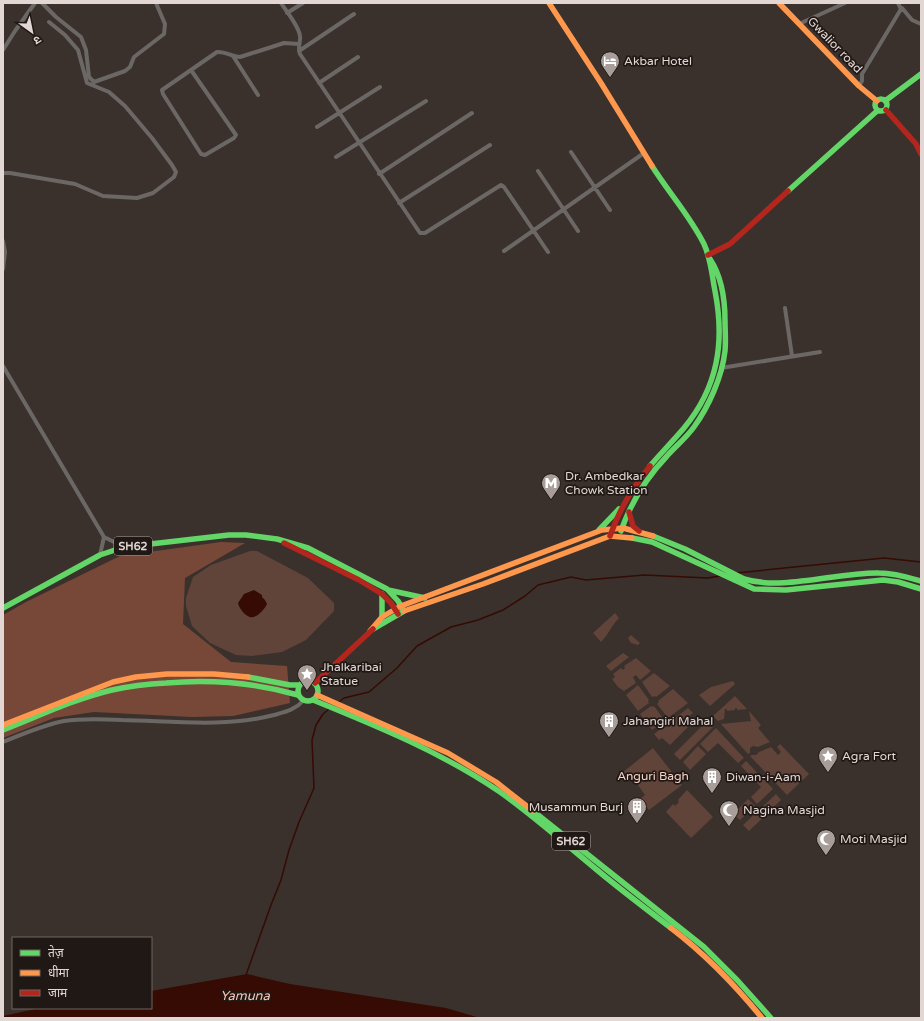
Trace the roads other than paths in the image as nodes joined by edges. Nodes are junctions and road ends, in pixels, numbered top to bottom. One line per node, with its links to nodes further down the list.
1 (35, 3): 17 (street)
2 (42, 3): 3 (street)
3 (156, 3)
4 (281, 3): 11 (street)
5 (303, 3): 11 (street)
6 (549, 3): 38 (main road)
7 (779, 3): 14 (main road, Gwalior road)
8 (844, 3): 14 (street)
9 (898, 3): 10 (street)
10 (902, 8): 15 (street); 24 (street)
11 (288, 13): 16 (street)
12 (354, 14): 18 (street)
13 (49, 22): 42 (street)
14 (799, 24): 24 (main road, Gwalior road)
15 (921, 24)
16 (299, 44): 18 (street); 19 (street)
17 (3, 50)
18 (299, 51): 23 (street)
19 (233, 56): 21 (street); 26 (street)
20 (358, 57): 23 (street)
21 (192, 70): 21 (street)
22 (921, 74): 29 (main road)
23 (319, 83): 33 (street)
24 (859, 86): 28 (main road, Gwalior road)
25 (380, 87): 33 (street)
26 (258, 95)
27 (426, 101): 35 (street)
28 (876, 101): 29 (main road); 31 (main road)
29 (885, 101): 30 (main road)
30 (886, 110): 31 (main road); 39 (main road)
31 (878, 111): 53 (main road)
32 (472, 113): 43 (street)
33 (339, 114): 34 (street); 35 (street)
34 (317, 127)
35 (358, 143): 40 (street); 43 (street)
36 (490, 145): 45 (street)
37 (571, 152): 44 (street)
38 (644, 153): 44 (street); 53 (main road)
39 (921, 154)
40 (336, 157)
41 (538, 171): 46 (street)
42 (3, 173)
43 (379, 174): 45 (street)
44 (594, 188): 46 (street); 47 (street)
45 (399, 203): 48 (street)
46 (563, 210): 48 (street); 49 (street)
47 (610, 210)
48 (534, 230): 51 (street); 52 (street)
49 (578, 231)
50 (3, 241): 54 (street)
51 (504, 251)
52 (548, 252)
53 (709, 257): 59 (main road); 60 (main road)
54 (3, 269)
55 (785, 308): 57 (street)
56 (820, 352): 57 (street)
57 (792, 356): 59 (street)
58 (3, 366): 68 (street)
59 (721, 368): 61 (main road)
60 (625, 502): 62 (main road); 64 (main road)
61 (628, 511): 63 (main road); 65 (main road)
62 (612, 528): 63 (main road); 64 (main road); 66 (main road)
63 (622, 528): 65 (main road); 67 (main road)
64 (598, 532): 82 (main road)
65 (642, 533): 70 (main road)
66 (610, 536): 67 (main road); 84 (main road)
67 (620, 536): 72 (main road)
68 (104, 537): 69 (street); 71 (street)
69 (124, 547): 71 (main road, SH62); 81 (main road, SH62)
70 (694, 554): 72 (main road); 73 (main road)
71 (100, 555): 83 (main road, SH62)
72 (691, 560): 73 (main road)
73 (718, 569): 75 (main road)
74 (891, 574): 76 (main road); 77 (main road); 78 (main road)
75 (741, 580): 78 (main road); 80 (main road)
76 (890, 581): 79 (main road); 80 (main road)
77 (921, 581)
78 (786, 582): 80 (main road)
79 (921, 589)
80 (786, 590)
81 (384, 592): 82 (main road); 84 (main road, SH62); 85 (main road, SH62); 86 (main road)
82 (425, 598): 84 (main road)
83 (3, 608)
84 (403, 608): 85 (main road)
85 (397, 611): 86 (main road); 87 (main road)
86 (382, 617): 87 (main road)
87 (370, 631): 88 (main road)
88 (315, 683): 89 (main road); 90 (main road)
89 (299, 685): 91 (main road); 94 (main road)
90 (318, 695): 92 (main road); 98 (main road, SH62)
91 (298, 696): 93 (main road); 95 (main road)
92 (313, 700): 93 (main road); 97 (main road, SH62)
93 (303, 701): 96 (street)
94 (3, 725)
95 (3, 730)
96 (3, 742)
97 (762, 1018)
98 (771, 1018)

